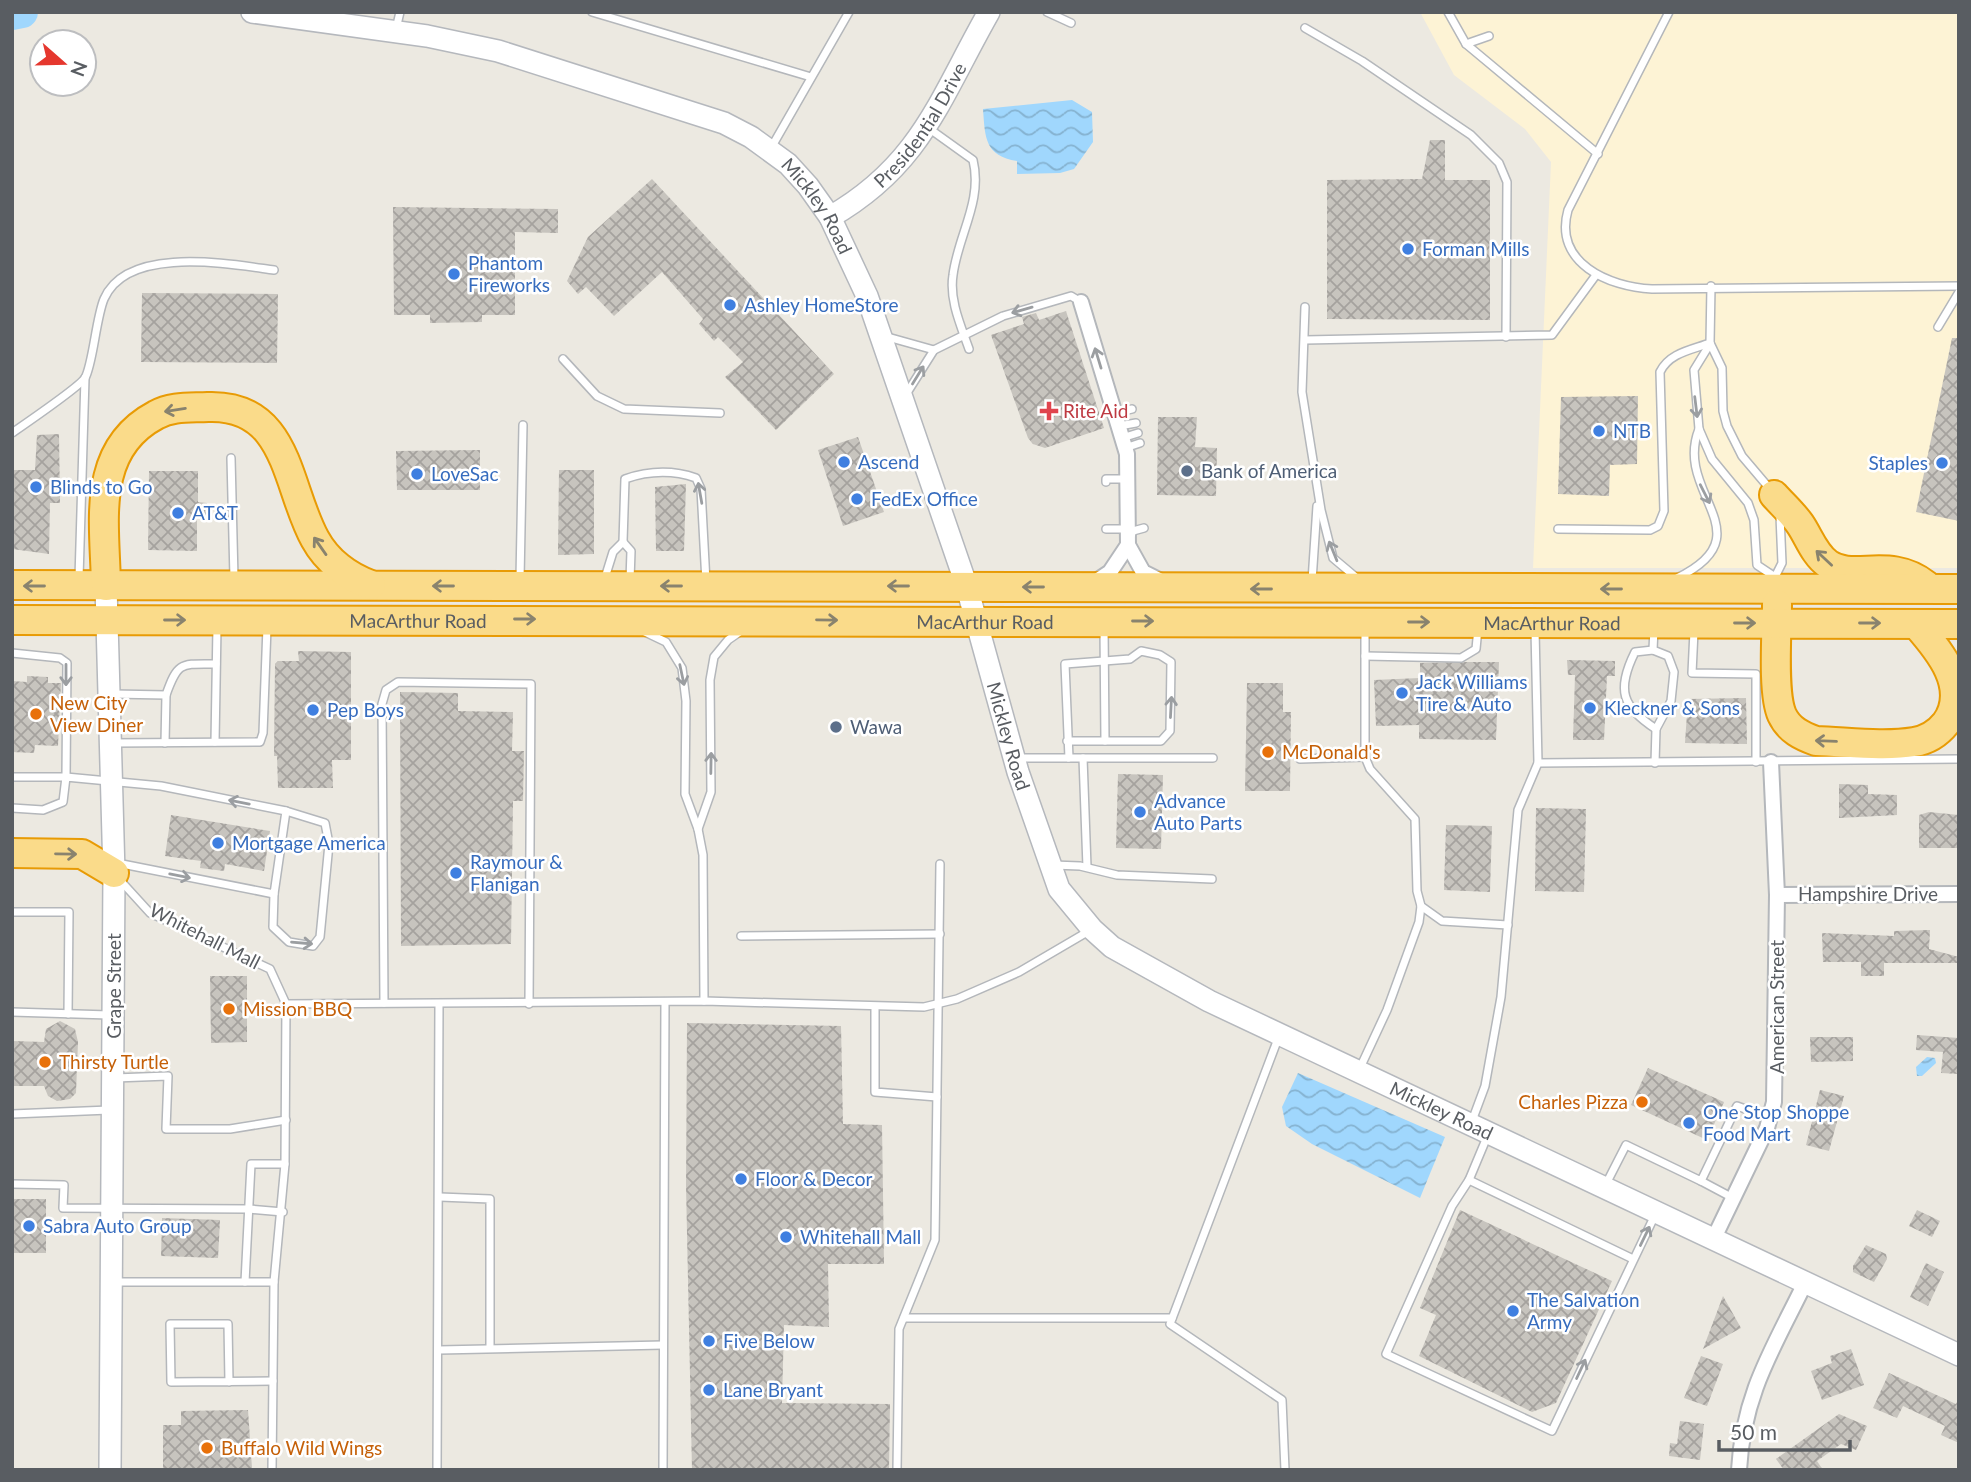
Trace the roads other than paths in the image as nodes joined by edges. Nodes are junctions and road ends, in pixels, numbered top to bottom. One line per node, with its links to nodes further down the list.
1 (253, 12): 8 (street, Mickley Road)
2 (592, 12): 13 (lane)
3 (849, 12): 13 (lane)
4 (989, 12): 14 (street, Presidential Drive)
5 (1047, 12): 9 (lane)
6 (1448, 12): 12 (lane)
7 (1669, 12): 16 (lane)
8 (397, 22): 15 (street, Mickley Road)
9 (1070, 23)
10 (1305, 28): 28 (lane)
11 (1489, 36): 12 (lane)
12 (1465, 44): 16 (lane)
13 (811, 77): 15 (lane)
14 (926, 127): 17 (street, Presidential Drive); 27 (lane)
15 (770, 149): 17 (street, Mickley Road)
16 (1598, 154): 19 (lane)
17 (830, 217): 26 (street, Mickley Road)
18 (274, 270): 34 (lane)
19 (1596, 275): 20 (lane); 28 (lane)
20 (1711, 286): 21 (lane); 30 (lane)
21 (1959, 286)
22 (1959, 292): 25 (lane)
23 (1081, 302): 27 (lane, one-way to 27); 41 (street, one-way to 23)
24 (1305, 307): 29 (lane)
25 (1938, 327)
26 (881, 335): 32 (lane); 35 (street, Mickley Road)
27 (965, 337): 31 (lane); 32 (lane)
28 (1506, 337): 29 (lane)
29 (1305, 340): 48 (lane)
30 (1710, 343): 40 (lane, one-way to 40); 49 (lane); 53 (lane)
31 (969, 349)
32 (934, 350): 35 (lane, one-way to 32)
33 (563, 359): 37 (lane)
34 (85, 378): 42 (lane); 59 (lane)
35 (902, 400): 64 (street, Mickley Road)
36 (1132, 409): 41 (lane)
37 (720, 413)
38 (1136, 423): 41 (lane)
39 (523, 425): 62 (lane)
40 (1699, 429): 56 (lane); 69 (lane, one-way to 69)
41 (1120, 431): 43 (lane); 44 (lane); 46 (street)
42 (12, 433)
43 (1138, 433)
44 (1140, 443)
45 (230, 458): 60 (lane)
46 (1127, 479): 47 (lane); 50 (street)
47 (1106, 482)
48 (1318, 495): 67 (lane); 68 (lane, one-way to 48)
49 (1774, 495): 56 (lane); 70 (highway, one-way to 49)
50 (1126, 528): 52 (lane); 55 (street)
51 (1144, 528): 55 (lane)
52 (1106, 529)
53 (1558, 529)
54 (623, 542): 58 (lane); 58 (lane); 63 (lane, one-way to 54)
55 (1128, 545): 65 (street); 66 (street)
56 (1776, 582): 69 (highway, MacArthur Road); 70 (highway, MacArthur Road); 84 (highway)
57 (12, 585): 59 (highway, MacArthur Road, one-way to 57)
58 (616, 585): 62 (highway, MacArthur Road); 63 (highway, MacArthur Road, one-way to 58)
59 (92, 586): 60 (highway, MacArthur Road); 61 (highway, one-way to 59); 77 (street, Grape Street)
60 (234, 586): 61 (highway, MacArthur Road)
61 (374, 586): 62 (highway, MacArthur Road, one-way to 61)
62 (520, 586)
63 (706, 586): 64 (highway, MacArthur Road, one-way to 63)
64 (967, 587): 65 (highway, MacArthur Road, one-way to 64); 78 (street, Mickley Road)
65 (1085, 588): 66 (highway, MacArthur Road)
66 (1178, 588): 67 (highway, MacArthur Road, one-way to 66)
67 (1312, 589): 68 (highway, MacArthur Road)
68 (1375, 589): 69 (highway, MacArthur Road, one-way to 68)
69 (1654, 589)
70 (1931, 589): 71 (highway, MacArthur Road)
71 (1959, 589)
72 (615, 619): 73 (highway, MacArthur Road); 76 (highway, MacArthur Road, one-way to 72); 115 (lane, one-way to 115)
73 (758, 619): 78 (highway, MacArthur Road, one-way to 78); 115 (lane, one-way to 73)
74 (12, 620): 77 (highway, MacArthur Road)
75 (217, 620): 76 (highway, MacArthur Road); 77 (highway, MacArthur Road, one-way to 75); 91 (lane)
76 (267, 620): 97 (lane)
77 (107, 621): 92 (street, Grape Street)
78 (976, 621): 79 (highway, MacArthur Road); 101 (street, Mickley Road)
79 (1104, 621): 80 (highway, MacArthur Road, one-way to 80); 90 (lane)
80 (1364, 622): 81 (highway, MacArthur Road, one-way to 81); 89 (lane)
81 (1478, 622): 82 (highway, MacArthur Road); 89 (lane)
82 (1535, 622): 87 (highway, MacArthur Road); 108 (lane)
83 (1694, 623): 84 (highway, MacArthur Road, one-way to 84); 87 (highway, MacArthur Road); 107 (lane)
84 (1777, 623): 85 (highway, MacArthur Road, one-way to 85); 85 (highway, one-way to 84)
85 (1916, 624): 86 (highway, MacArthur Road)
86 (1959, 624)
87 (1653, 636): 94 (lane); 94 (lane)
88 (12, 653): 111 (lane, one-way to 111)
89 (1365, 656): 100 (lane)
90 (1104, 662): 95 (lane); 96 (lane); 96 (lane, one-way to 90)
91 (216, 664): 93 (lane); 97 (lane)
92 (109, 694): 93 (lane); 98 (street, Grape Street)
93 (166, 695): 99 (lane)
94 (1656, 729): 109 (lane)
95 (1067, 741): 96 (lane); 102 (lane)
96 (1105, 741)
97 (215, 742): 99 (lane)
98 (110, 743): 99 (lane); 112 (street, Grape Street)
99 (165, 743)
100 (1365, 757): 105 (lane); 125 (lane)
101 (1014, 758): 102 (lane); 118 (street, Mickley Road)
102 (1069, 758): 103 (lane)
103 (1083, 758): 104 (lane); 119 (lane)
104 (1213, 758)
105 (1300, 759)
106 (1959, 759): 107 (lane)
107 (1764, 762): 109 (lane); 124 (street, American Street)
108 (1538, 763): 109 (lane); 127 (lane)
109 (1655, 763)
110 (12, 777): 111 (lane)
111 (66, 777): 112 (lane); 113 (lane)
112 (111, 782): 114 (lane, one-way to 112); 120 (street, Grape Street)
113 (12, 808)
114 (286, 811): 122 (lane); 122 (lane, one-way to 114)
115 (698, 829): 131 (lane)
116 (12, 853): 120 (highway, one-way to 120)
117 (940, 864): 129 (lane)
118 (1049, 865): 119 (lane); 128 (street, Mickley Road)
119 (1087, 867): 121 (lane)
120 (114, 868): 122 (lane, one-way to 122); 135 (lane, Whitehall Mall); 141 (street, Grape Street)
121 (1212, 879)
122 (274, 894)
123 (1959, 894): 124 (street, Hampshire Drive)
124 (1777, 895): 148 (street, American Street)
125 (1421, 906): 127 (lane); 143 (lane)
126 (12, 912): 140 (lane)
127 (1508, 925): 150 (lane)
128 (1091, 929): 132 (lane); 142 (street, Mickley Road)
129 (940, 934): 130 (lane); 132 (lane)
130 (741, 936)
131 (704, 1001): 133 (lane); 138 (lane)
132 (939, 1001): 138 (lane); 145 (lane)
133 (665, 1002): 137 (lane); 170 (lane)
134 (384, 1003): 135 (lane); 136 (lane); 137 (lane)
135 (286, 1004): 149 (lane, Whitehall Mall)
136 (439, 1004): 137 (lane); 156 (lane)
137 (529, 1004)
138 (875, 1008): 145 (lane)
139 (12, 1012): 140 (lane)
140 (68, 1014): 141 (lane)
141 (114, 1016): 144 (street, Grape Street)
142 (1280, 1034): 143 (street, Mickley Road); 169 (lane)
143 (1359, 1071): 150 (street, Mickley Road)
144 (114, 1079): 146 (street, Grape Street); 149 (lane)
145 (937, 1097): 168 (lane)
146 (113, 1110): 147 (lane); 158 (street, Grape Street)
147 (13, 1114)
148 (1770, 1118): 153 (lane); 157 (street, American Street)
149 (286, 1120): 151 (lane, Whitehall Mall)
150 (1480, 1129): 152 (lane); 155 (street, Mickley Road)
151 (285, 1164): 159 (lane); 160 (lane, Whitehall Mall)
152 (1469, 1180): 163 (lane); 163 (lane, one-way to 163)
153 (1701, 1181): 155 (lane); 157 (lane)
154 (12, 1184): 158 (lane)
155 (1604, 1188): 161 (street, Mickley Road)
156 (440, 1197): 171 (lane); 172 (lane)
157 (1733, 1198): 162 (street, American Street)
158 (112, 1207): 159 (lane); 164 (street, Grape Street)
159 (249, 1209): 160 (lane); 165 (lane)
160 (283, 1212): 166 (lane, Whitehall Mall)
161 (1656, 1212): 162 (street, Mickley Road); 163 (lane, one-way to 161)
162 (1713, 1240): 167 (street, Mickley Road)
163 (1633, 1259)
164 (112, 1282): 165 (lane); 176 (street, Grape Street)
165 (245, 1282): 166 (lane)
166 (275, 1282): 174 (lane, Whitehall Mall)
167 (1805, 1283): 173 (street, Mickley Road); 182 (street)
168 (904, 1318): 169 (lane); 180 (lane)
169 (1172, 1318): 181 (lane)
170 (663, 1345): 171 (lane); 179 (lane)
171 (490, 1348): 172 (lane)
172 (439, 1350): 178 (lane)
173 (1959, 1355)
174 (273, 1381): 175 (lane); 177 (lane, Whitehall Mall)
175 (229, 1382): 175 (lane)
176 (110, 1470)
177 (272, 1470)
178 (437, 1470)
179 (663, 1470)
180 (897, 1470)
181 (1286, 1470)
182 (1739, 1470)

